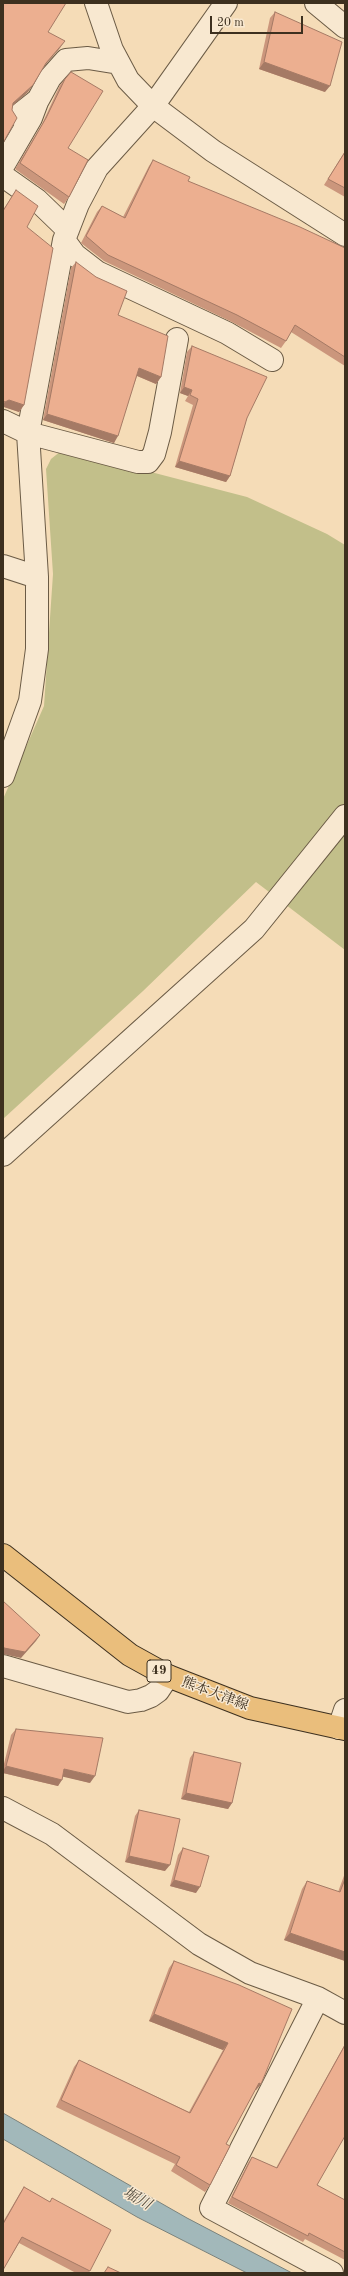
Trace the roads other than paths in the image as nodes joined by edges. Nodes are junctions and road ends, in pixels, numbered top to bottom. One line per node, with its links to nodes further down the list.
1 (96, 3): 5 (street)
2 (226, 3): 7 (street)
3 (316, 3): 4 (street)
4 (345, 27)
5 (119, 63): 6 (street); 7 (street)
6 (38, 100): 8 (street); 9 (street)
7 (154, 106): 11 (street); 12 (street)
8 (19, 115)
9 (3, 166)
10 (3, 176): 11 (street)
11 (66, 235): 14 (street); 16 (street)
12 (345, 235)
13 (177, 339): 16 (street)
14 (272, 360)
15 (3, 421): 16 (street)
16 (28, 433): 18 (street)
17 (3, 566): 18 (street)
18 (37, 576): 19 (street)
19 (3, 776)
20 (345, 816): 21 (street)
21 (3, 1155)
22 (3, 1555): 24 (main road, 熊本大津線 / 49)
23 (3, 1666): 24 (street)
24 (168, 1676): 25 (main road, 熊本大津線 / 49)
25 (343, 1722)
26 (3, 1808): 27 (street)
27 (318, 1998): 28 (street); 29 (street)
28 (345, 2013)
29 (332, 2273)

